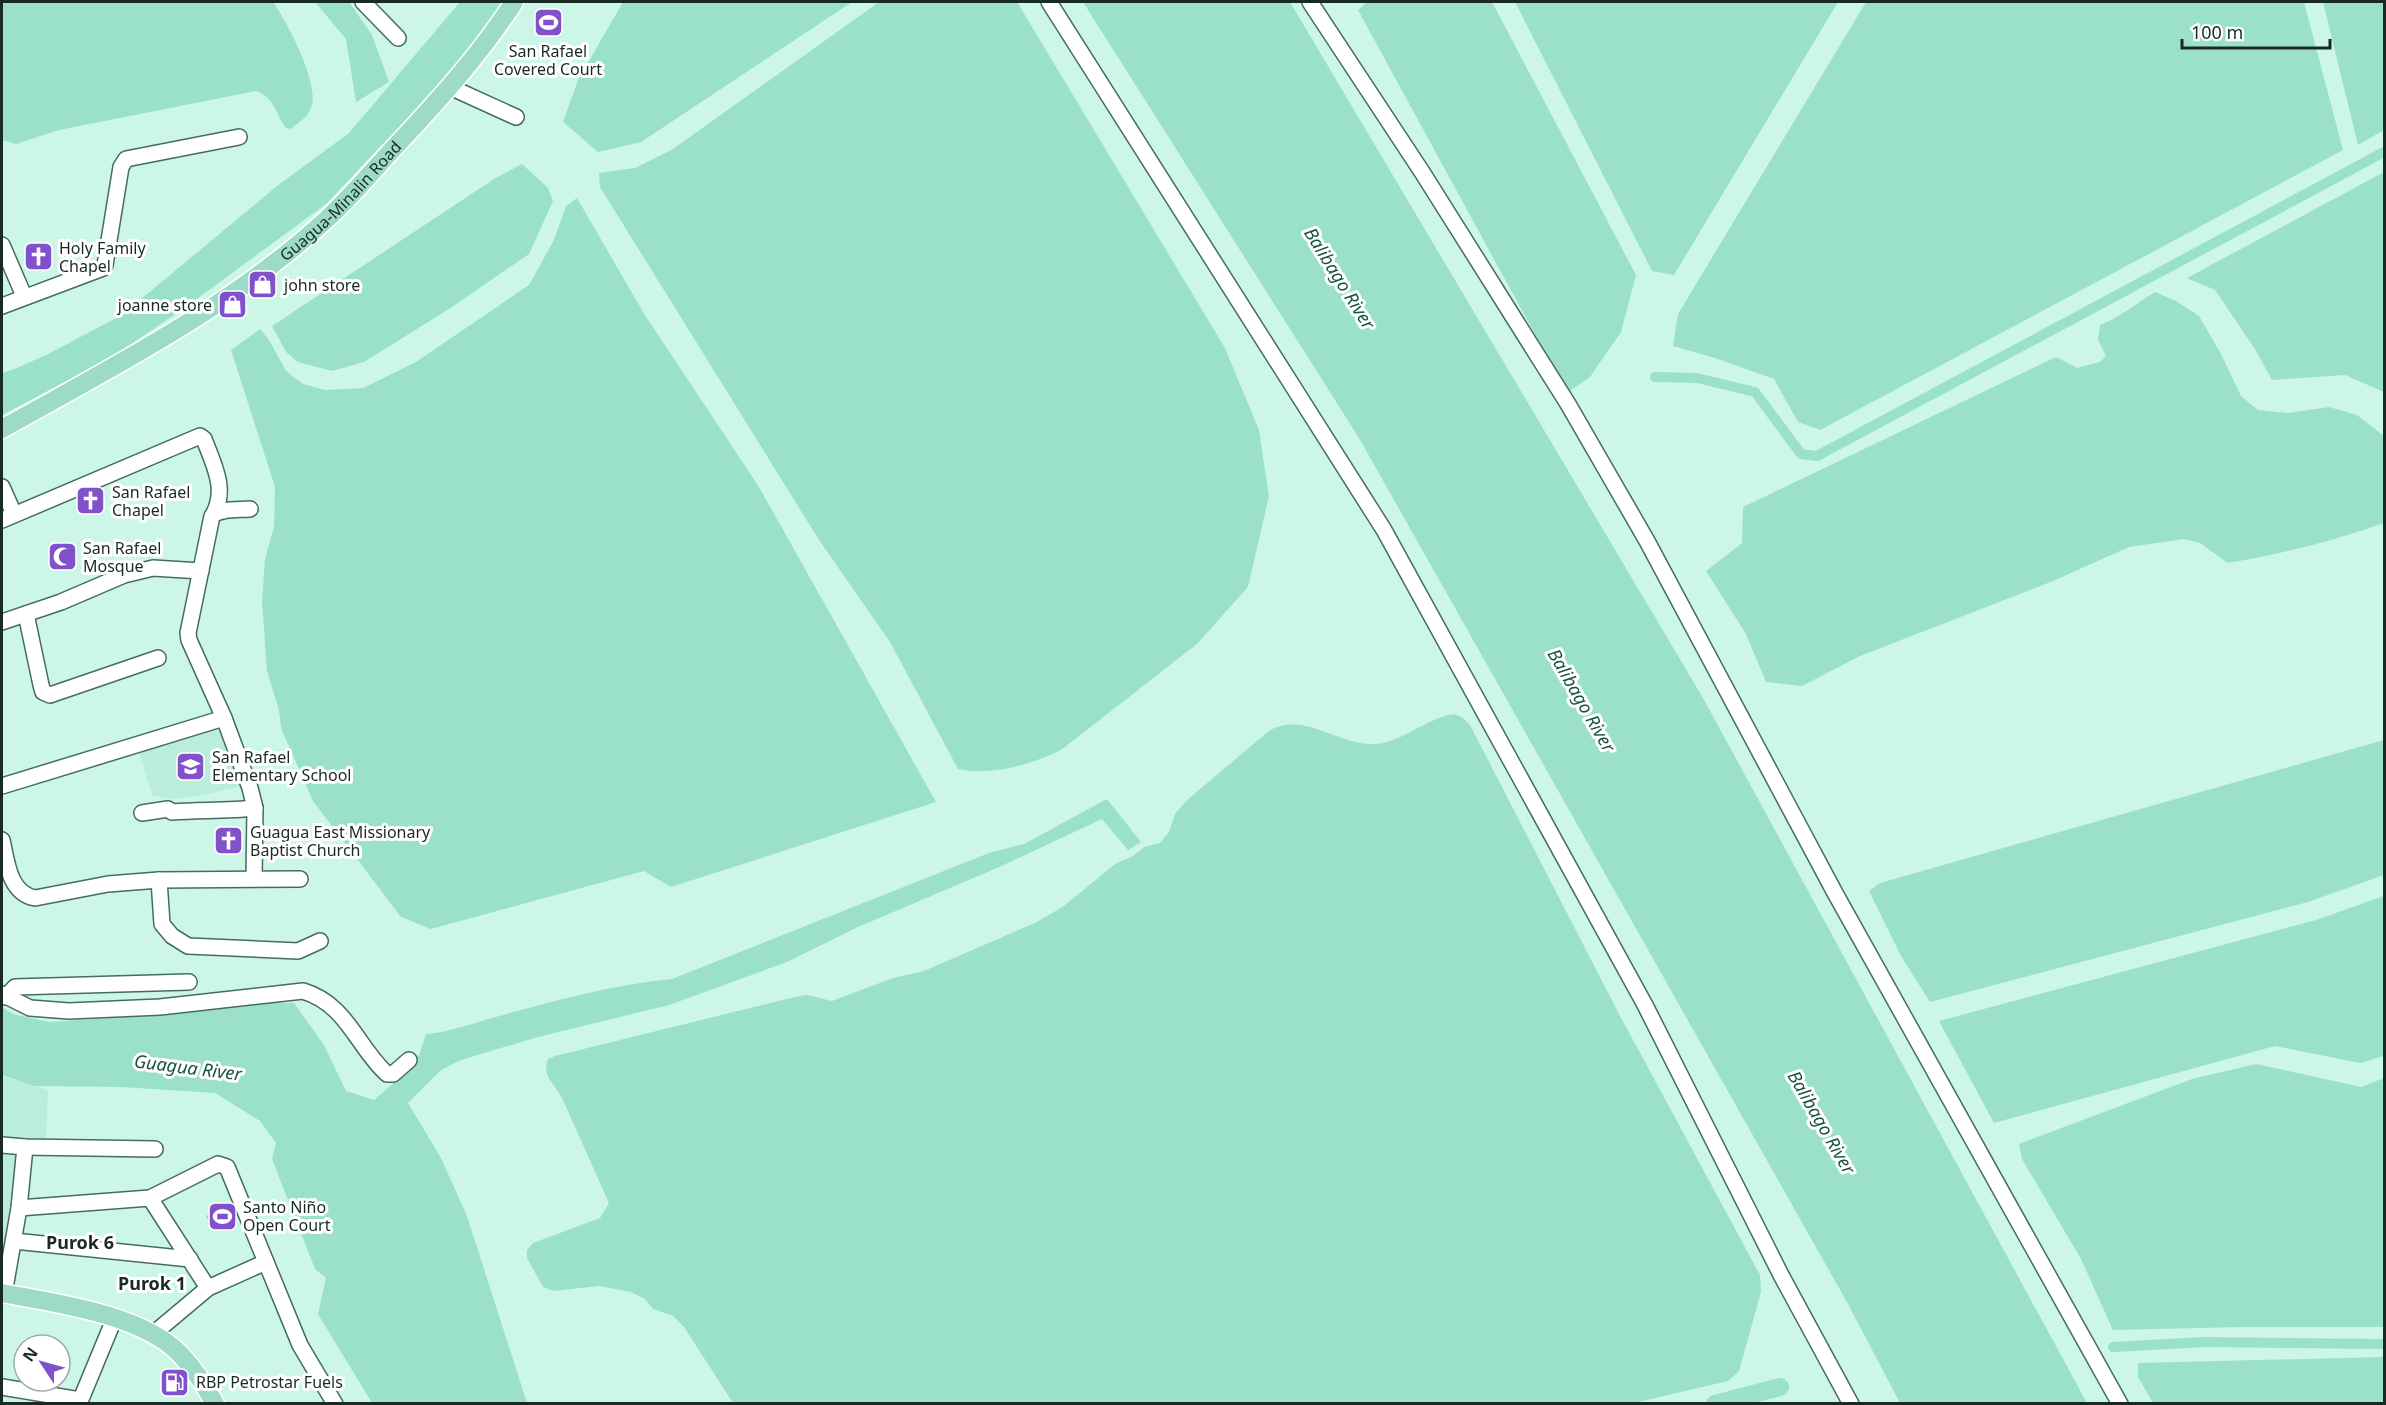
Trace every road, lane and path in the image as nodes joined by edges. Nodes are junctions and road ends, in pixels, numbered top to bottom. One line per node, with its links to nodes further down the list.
1 (363, 2): 5 (street)
2 (514, 2): 6 (main road, Guagua-Minalin Road)
3 (1049, 2): 49 (street)
4 (1310, 2): 50 (street)
5 (398, 38)
6 (450, 87): 7 (street); 12 (main road, Guagua-Minalin Road)
7 (516, 117)
8 (239, 137): 10 (street)
9 (2, 245): 10 (street)
10 (24, 296): 11 (street)
11 (2, 306)
12 (2, 429)
13 (2, 488): 16 (street)
14 (250, 509): 15 (street)
15 (214, 513): 16 (street); 17 (street)
16 (8, 517)
17 (201, 571): 18 (street); 21 (street)
18 (26, 614): 19 (street); 20 (street)
19 (2, 622)
20 (158, 658)
21 (224, 718): 22 (street); 23 (street)
22 (2, 786)
23 (255, 808): 24 (street); 26 (street)
24 (141, 813)
25 (2, 840): 28 (street)
26 (254, 878): 27 (street); 28 (street)
27 (300, 879)
28 (159, 880): 29 (street)
29 (320, 941)
30 (189, 982): 31 (street)
31 (4, 996): 32 (street)
32 (409, 1060)
33 (2, 1145): 34 (street)
34 (25, 1147): 35 (street); 37 (street)
35 (155, 1149)
36 (150, 1198): 37 (street); 39 (street); 40 (street)
37 (19, 1208): 38 (street)
38 (14, 1241): 39 (street); 42 (street)
39 (190, 1259): 41 (street)
40 (266, 1262): 41 (street); 48 (street)
41 (208, 1288): 44 (street)
42 (3, 1293): 43 (main road)
43 (115, 1317): 44 (main road); 46 (street)
44 (152, 1335): 47 (main road)
45 (2, 1387): 46 (street)
46 (79, 1402)
47 (215, 1404)
48 (334, 1404)
49 (1851, 1404)
50 (2120, 1404)

